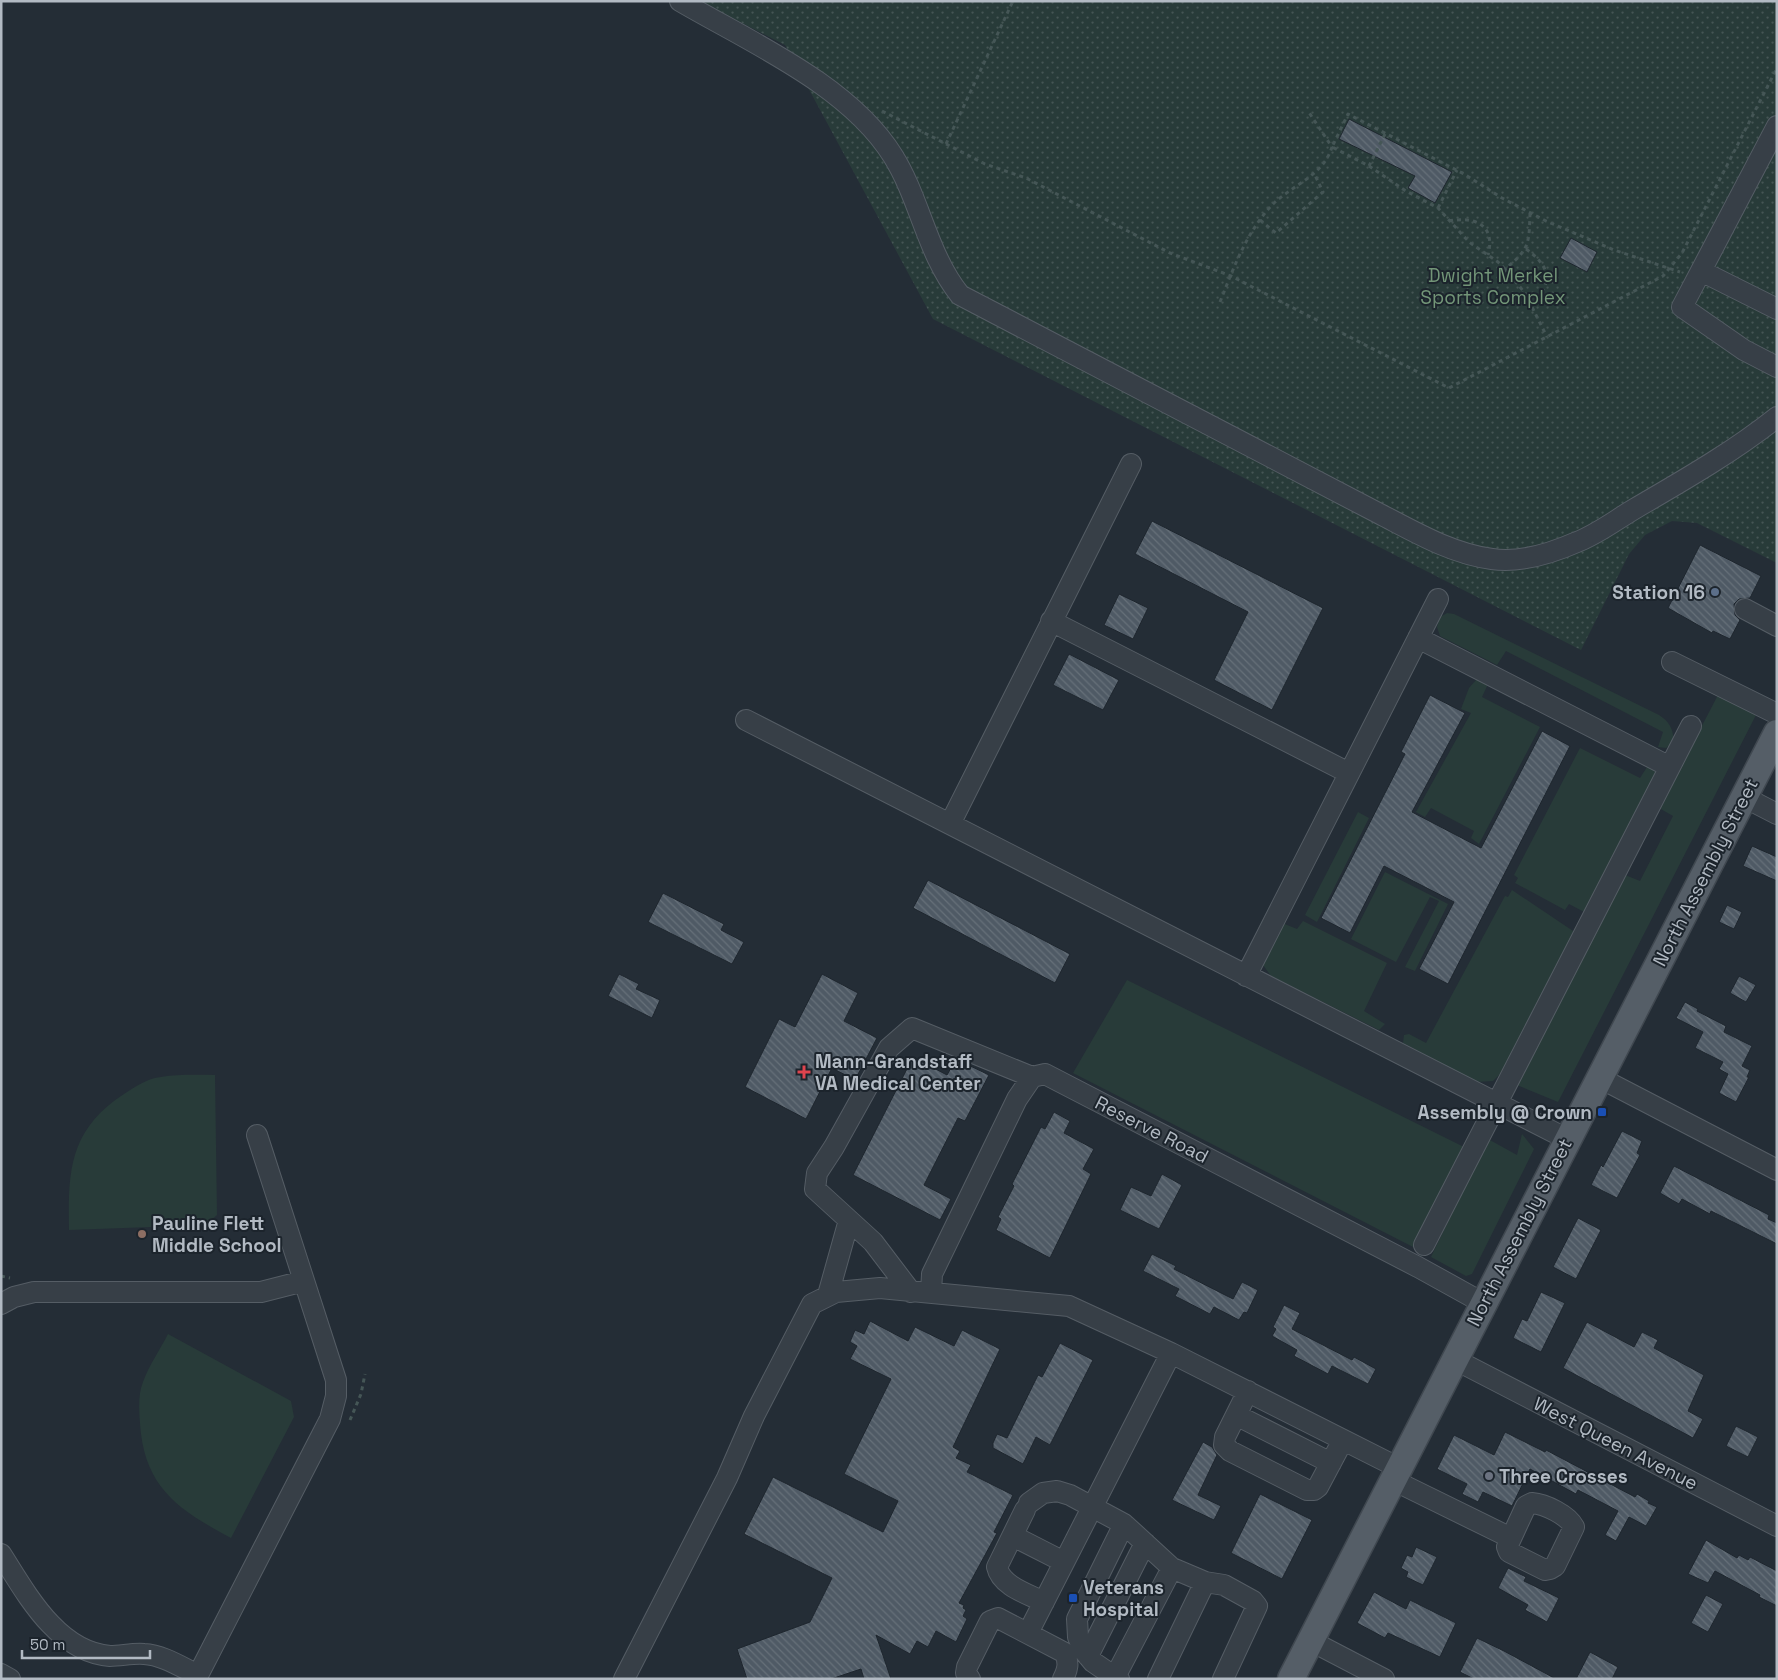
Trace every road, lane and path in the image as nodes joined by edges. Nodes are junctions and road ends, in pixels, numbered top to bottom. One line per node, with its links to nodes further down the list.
1 (680, 1): 28 (street)
2 (1013, 1): 8 (path)
3 (1777, 68): 19 (path)
4 (876, 107): 8 (path)
5 (1308, 111): 9 (path)
6 (1777, 126): 21 (street)
7 (1385, 134): 9 (path); 10 (path); 11 (path)
8 (946, 144): 22 (path)
9 (1332, 147): 10 (path); 12 (path)
10 (1369, 166): 13 (path)
11 (1456, 170): 13 (path); 14 (path)
12 (1314, 173): 15 (path); 15 (path)
13 (1438, 208): 16 (path)
14 (1530, 213): 17 (path); 19 (path)
15 (1260, 220): 22 (path)
16 (1449, 220): 18 (path); 18 (path)
17 (1526, 249): 20 (path); 24 (path)
18 (1488, 255): 20 (path)
19 (1669, 268): 21 (path); 26 (path)
20 (1505, 269): 24 (path)
21 (1699, 274): 25 (street); 27 (street)
22 (1231, 276): 23 (path); 26 (path)
23 (1220, 302)
24 (1531, 304): 26 (path)
25 (1777, 309)
26 (1547, 337)
27 (1777, 367)
28 (1777, 417)
29 (1131, 464): 32 (street)
30 (1438, 599): 34 (street)
31 (1745, 609): 33 (street)
32 (1051, 621): 41 (street); 44 (street)
33 (1777, 626)
34 (1418, 638): 40 (street); 41 (street)
35 (1672, 662): 36 (street)
36 (1777, 714)
37 (746, 720): 44 (street)
38 (1691, 726): 40 (street)
39 (1777, 733): 42 (main road, North Assembly Street)
40 (1670, 767): 48 (street)
41 (1349, 773): 45 (street)
42 (1744, 797): 43 (street); 47 (main road, North Assembly Street)
43 (1777, 814)
44 (950, 824): 45 (street)
45 (1246, 976): 48 (street)
46 (1032, 1076): 52 (street, Reserve Road); 56 (street); 59 (street, Reserve Road)
47 (1598, 1077): 50 (main road, North Assembly Street); 51 (street)
48 (1497, 1104): 50 (street); 53 (street)
49 (257, 1135): 54 (street)
50 (1567, 1139): 59 (main road, North Assembly Street)
51 (1777, 1170)
52 (849, 1220): 55 (street); 57 (street)
53 (1424, 1245)
54 (304, 1281): 58 (street); 82 (street)
55 (911, 1292): 56 (street); 57 (street)
56 (931, 1294): 60 (street)
57 (828, 1295): 85 (street)
58 (1, 1304)
59 (1483, 1304): 61 (main road, North Assembly Street)
60 (1171, 1353): 62 (street); 67 (street)
61 (1454, 1359): 66 (main road, North Assembly Street); 69 (street, West Queen Avenue)
62 (1248, 1392): 63 (street); 64 (street)
63 (1236, 1415): 65 (street); 65 (street)
64 (1343, 1440): 65 (street); 66 (street)
65 (1331, 1463)
66 (1396, 1474): 71 (street); 79 (main road, North Assembly Street)
67 (1092, 1508): 68 (street); 70 (street); 74 (street)
68 (1124, 1524): 72 (street); 80 (street)
69 (1777, 1526)
70 (1013, 1536): 74 (street); 77 (street)
71 (1511, 1538)
72 (1145, 1543): 75 (street); 80 (street)
73 (1, 1554): 82 (street)
74 (1064, 1562): 77 (street)
75 (1172, 1568): 76 (street); 83 (street)
76 (1205, 1582): 88 (street); 89 (street)
77 (1044, 1602): 78 (street)
78 (1028, 1633): 86 (street); 87 (street)
79 (1311, 1641): 90 (main road, North Assembly Street); 91 (street)
80 (1088, 1656): 83 (street)
81 (1, 1674): 84 (street)
82 (197, 1677)
83 (1117, 1678)
84 (10, 1679)
85 (624, 1679)
86 (970, 1679)
87 (1063, 1679)
88 (1158, 1679)
89 (1223, 1679)
90 (1291, 1679)
91 (1384, 1679)

